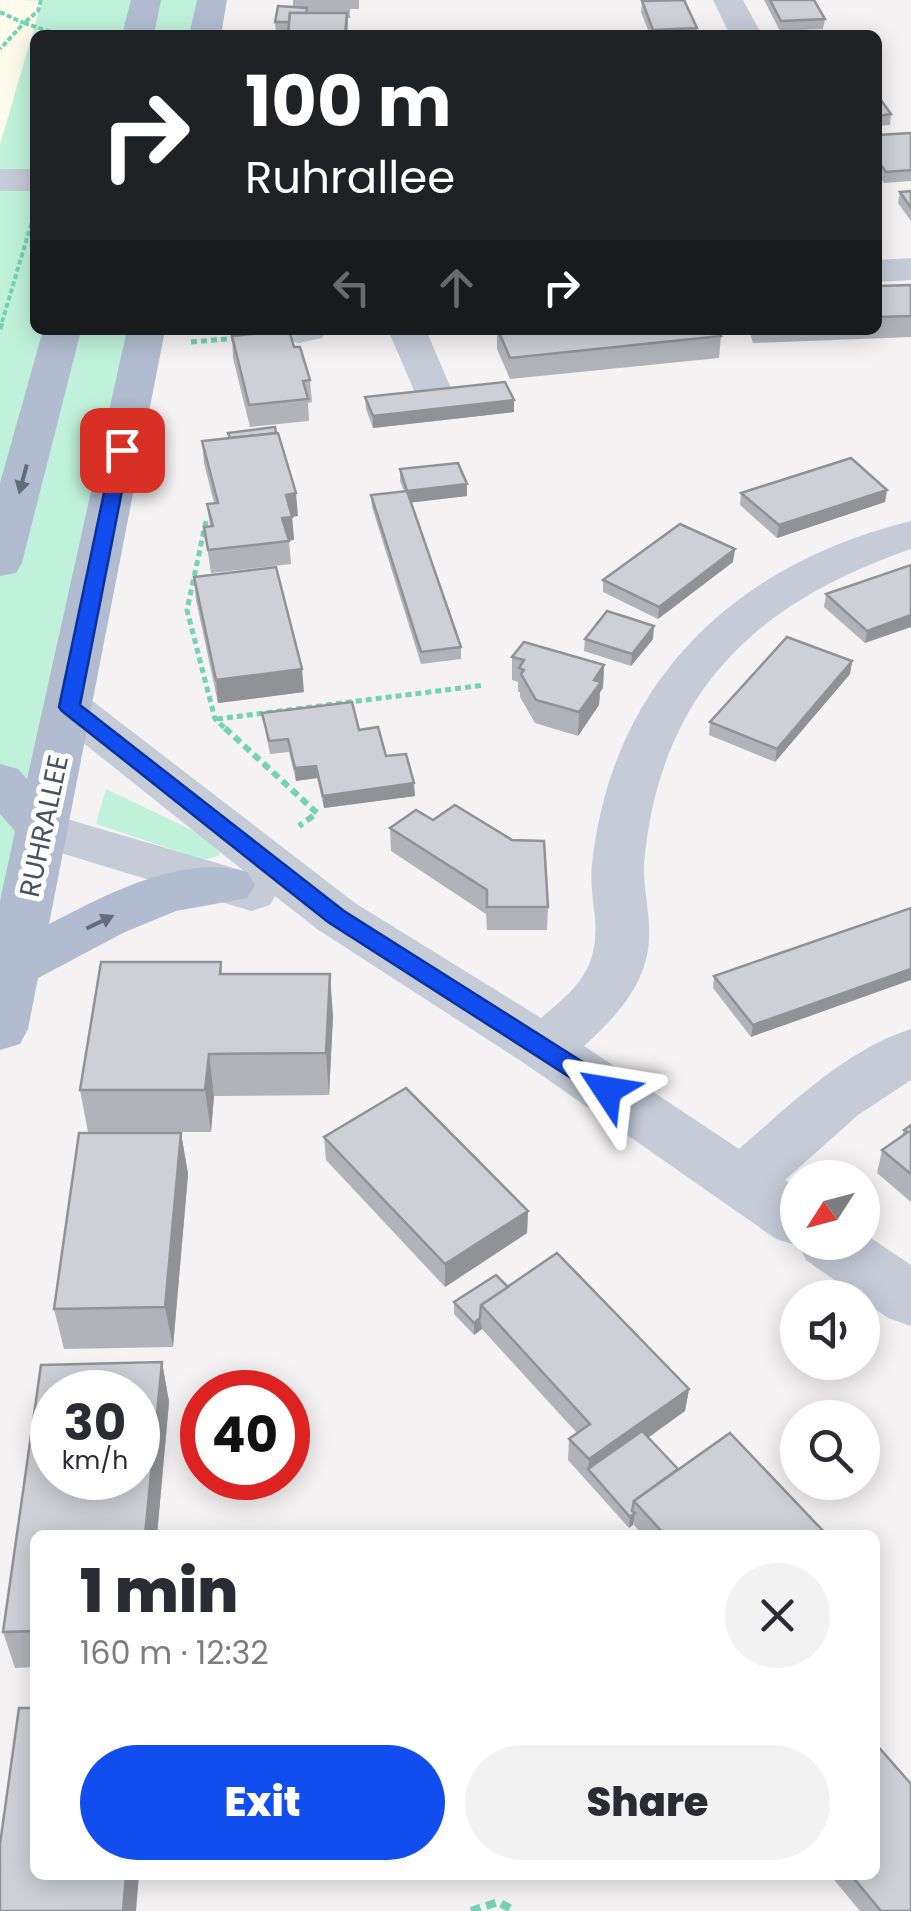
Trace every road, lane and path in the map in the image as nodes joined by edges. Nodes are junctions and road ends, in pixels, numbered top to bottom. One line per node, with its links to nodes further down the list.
1 (41, 0): 6 (path)
2 (146, 0): 8 (main road)
3 (212, 0): 9 (main road)
4 (728, 0): 10 (street)
5 (0, 12): 6 (path)
6 (24, 23): 7 (path); 11 (path)
7 (45, 30)
8 (139, 30)
9 (206, 30)
10 (743, 30)
11 (0, 49)
12 (0, 180): 13 (street)
13 (30, 180)
14 (30, 229): 17 (path)
15 (911, 269): 16 (street)
16 (882, 272)
17 (0, 330)
18 (61, 335): 26 (main road, one-way to 26)
19 (145, 335): 28 (main road, RUHRALLEE)
20 (409, 335): 23 (street)
21 (251, 337): 22 (path)
22 (206, 341)
23 (433, 393)
24 (206, 521): 29 (path)
25 (911, 534): 35 (street)
26 (0, 563)
27 (484, 685): 29 (path)
28 (69, 707): 31 (main road, RUHRALLEE); 32 (street)
29 (216, 719): 32 (path)
30 (0, 781): 31 (main road)
31 (43, 830): 32 (street); 33 (main road, RUHRALLEE)
32 (243, 870): 33 (main road, one-way to 32); 35 (street)
33 (7, 959): 34 (main road, RUHRALLEE)
34 (0, 1028)
35 (544, 1048): 37 (street)
36 (911, 1051): 37 (street)
37 (742, 1182): 38 (street)
38 (780, 1208)
39 (854, 1260): 40 (street)
40 (911, 1299)
41 (471, 1911): 42 (path)
42 (515, 1911)

